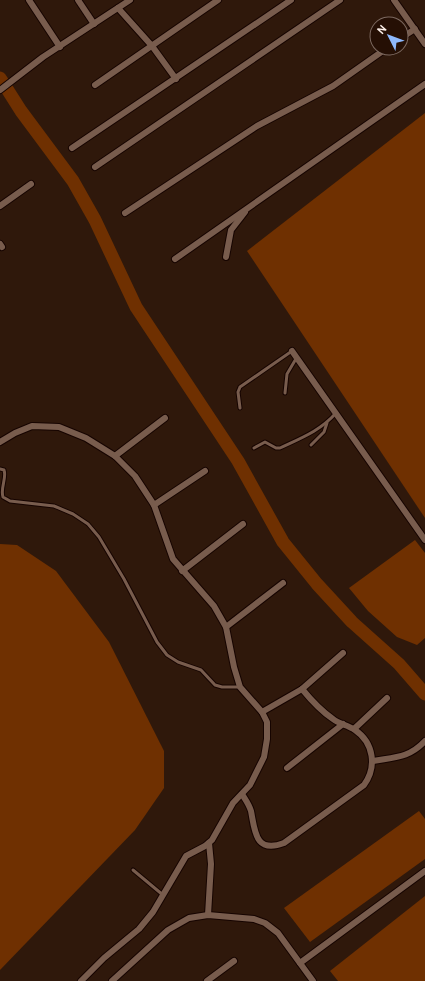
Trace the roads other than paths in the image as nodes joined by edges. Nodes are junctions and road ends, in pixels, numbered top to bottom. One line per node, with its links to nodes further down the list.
1 (29, 0): 13 (street)
2 (78, 0): 9 (street)
3 (130, 0): 8 (street)
4 (218, 0): 14 (street)
5 (291, 0): 16 (street)
6 (340, 0): 21 (street)
7 (394, 0): 10 (street)
8 (118, 8): 9 (street); 14 (street)
9 (94, 24): 13 (street)
10 (415, 29): 11 (street); 12 (street)
11 (409, 33)
12 (425, 44)
13 (60, 46): 19 (street)
14 (152, 46): 16 (street); 18 (street)
15 (376, 56): 25 (street)
16 (176, 79): 20 (street)
17 (425, 84): 24 (street)
18 (94, 85)
19 (0, 90)
20 (72, 148)
21 (95, 167)
22 (32, 184): 23 (street)
23 (0, 206)
24 (250, 206): 26 (street); 27 (street)
25 (125, 213)
26 (226, 257)
27 (175, 259)
28 (292, 351): 29 (street); 31 (lane)
29 (296, 357): 30 (lane); 32 (street)
30 (285, 393)
31 (240, 408)
32 (336, 413): 34 (lane); 43 (street)
33 (165, 418): 38 (street)
34 (327, 423): 36 (lane); 37 (lane)
35 (0, 442): 38 (street)
36 (311, 445)
37 (254, 448)
38 (115, 456): 41 (street)
39 (0, 469): 48 (lane)
40 (204, 471): 41 (street)
41 (154, 505): 44 (street)
42 (243, 524): 44 (street)
43 (425, 540)
44 (182, 571): 46 (street)
45 (283, 583): 46 (street)
46 (226, 627): 48 (street)
47 (343, 653): 49 (street)
48 (240, 687): 51 (street)
49 (302, 689): 51 (street); 52 (street)
50 (387, 698): 53 (street)
51 (262, 712): 57 (street)
52 (343, 724): 53 (street); 56 (street)
53 (354, 729): 55 (street)
54 (425, 741): 55 (street)
55 (373, 761): 57 (street)
56 (287, 768)
57 (242, 794): 58 (street)
58 (209, 843): 61 (street); 62 (street)
59 (133, 870): 61 (lane)
60 (425, 871): 64 (street)
61 (163, 895): 65 (street)
62 (208, 915): 64 (street); 66 (street)
63 (234, 961): 67 (street)
64 (300, 963): 68 (street)
65 (81, 981)
66 (112, 981)
67 (207, 981)
68 (313, 981)

